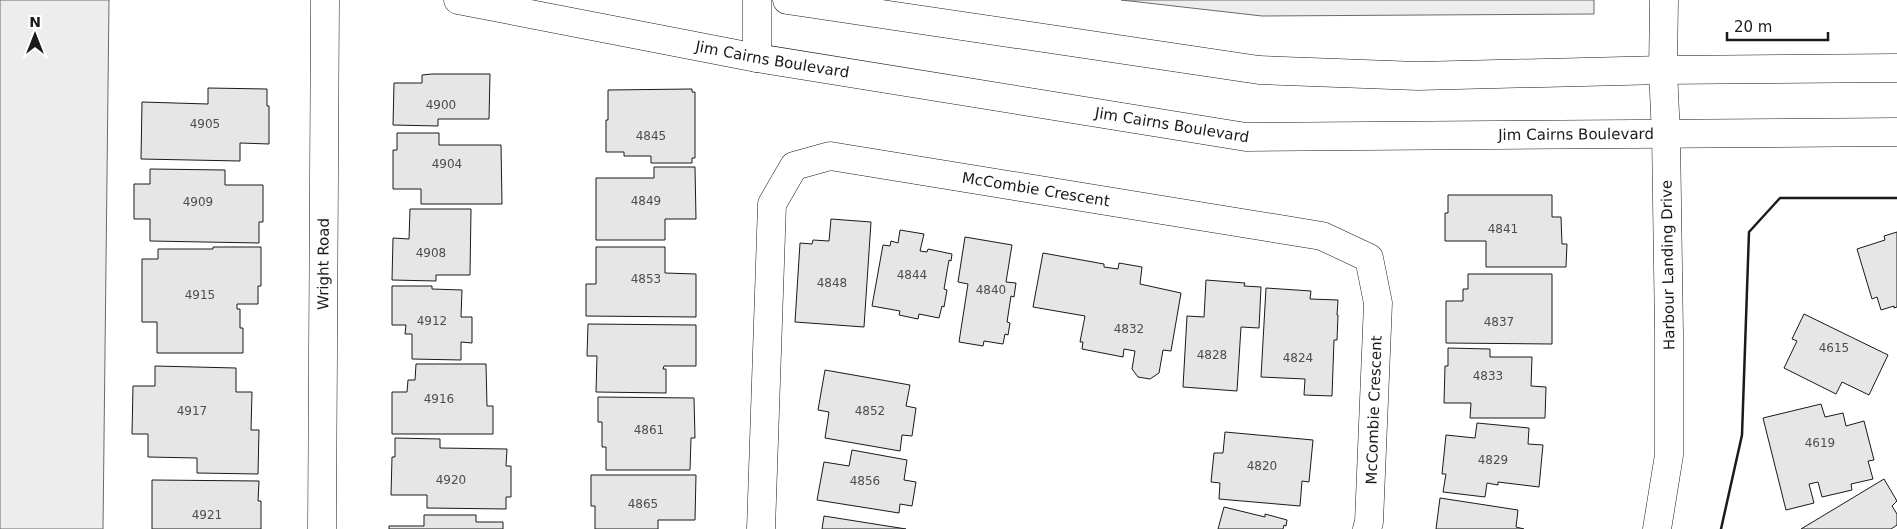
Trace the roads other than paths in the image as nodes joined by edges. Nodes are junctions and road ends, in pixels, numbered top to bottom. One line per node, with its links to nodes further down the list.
1 (325, 0): 11 (street, Wright Road)
2 (458, 0): 6 (street, Jim Cairns Boulevard)
3 (757, 0): 6 (street)
4 (787, 0): 8 (street)
5 (1664, 0): 8 (street, Harbour Landing Drive)
6 (757, 58): 10 (street, Jim Cairns Boulevard)
7 (1897, 68): 8 (street)
8 (1663, 70): 10 (street, Harbour Landing Drive)
9 (1897, 132): 10 (street, Jim Cairns Boulevard)
10 (1666, 135): 14 (street, Harbour Landing Drive)
11 (322, 529)
12 (761, 529): 13 (street, McCombie Crescent)
13 (1367, 529)
14 (1657, 529)

